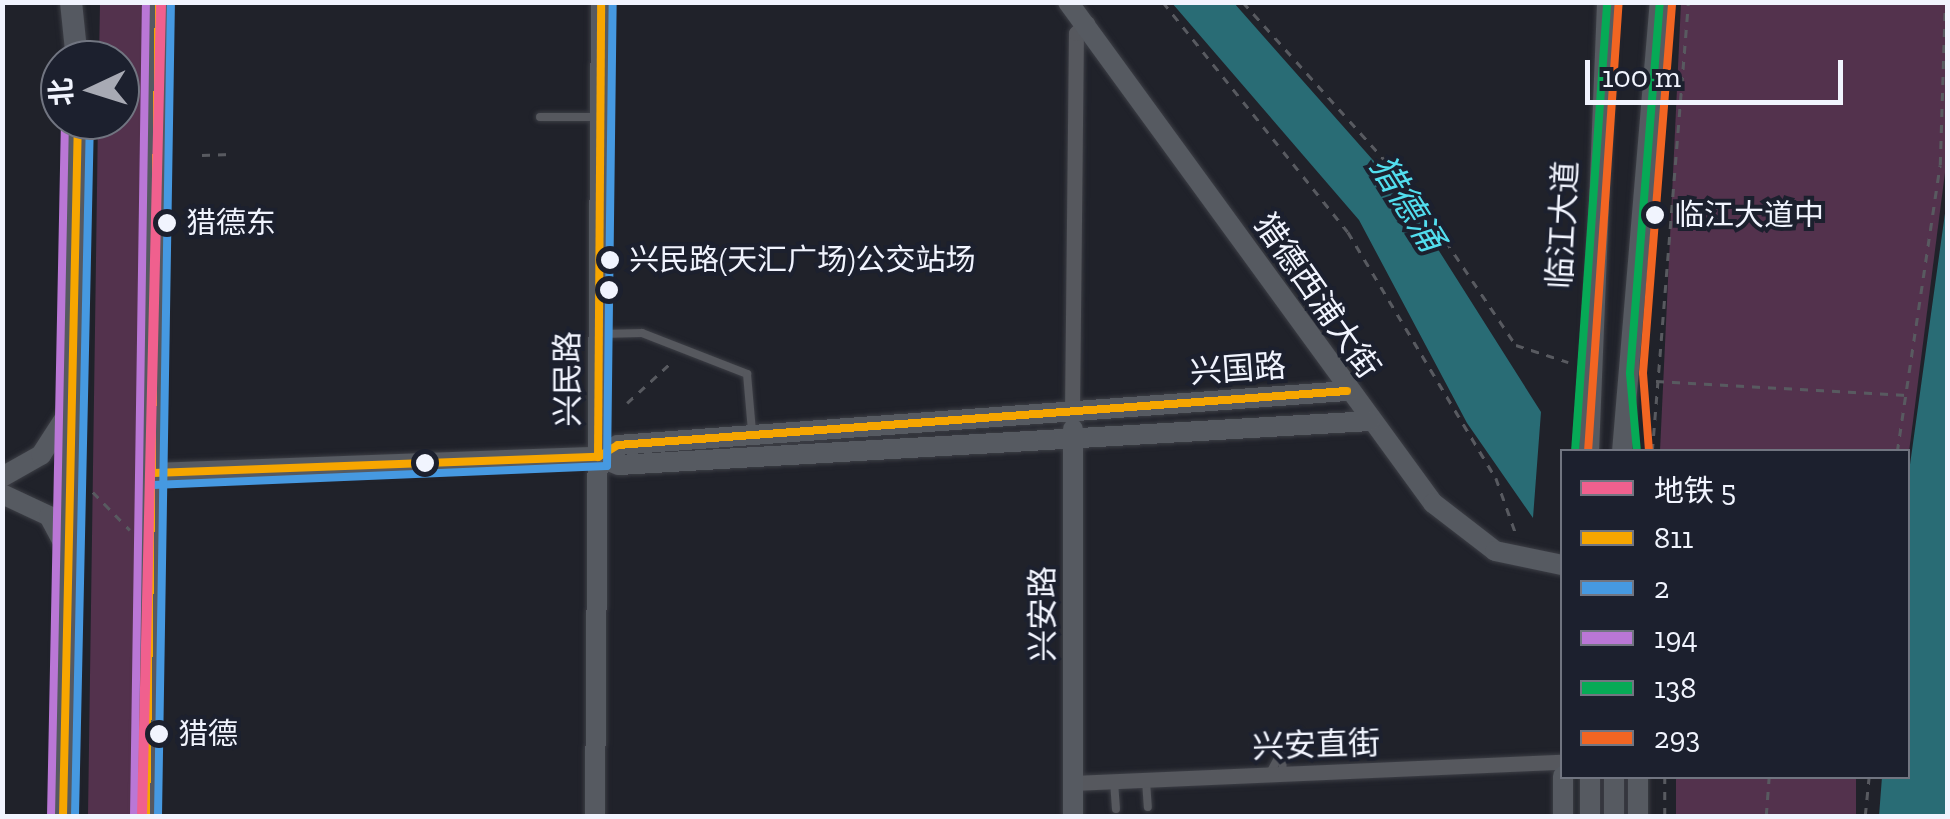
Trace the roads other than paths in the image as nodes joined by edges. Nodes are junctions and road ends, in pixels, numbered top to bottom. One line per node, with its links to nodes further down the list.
1 (71, 2): 9 (main road)
2 (80, 2): 10 (main road)
3 (158, 2): 28 (main road)
4 (601, 2): 12 (street, 兴民路)
5 (1068, 2): 8 (street, 猎德西浦大街)
6 (1606, 2): 15 (street, 临江大道)
7 (1660, 2): 16 (street)
8 (1087, 24): 17 (street, 猎德西浦大街); 19 (street)
9 (76, 40)
10 (79, 40)
11 (540, 117): 12 (lane)
12 (600, 117): 14 (street, 兴民路)
13 (78, 140): 18 (main road)
14 (599, 334): 21 (lane); 27 (street, 兴民路)
15 (1578, 366): 23 (street); 24 (street, 临江大道)
16 (1630, 373): 25 (street); 26 (street)
17 (1346, 391): 19 (street, 兴国路); 20 (street, 猎德西浦大街)
18 (71, 408): 29 (street); 31 (main road)
19 (1072, 412): 21 (street, 兴国路); 22 (street, 兴安路)
20 (1370, 421): 22 (street, 兴国路); 32 (street, 猎德西浦大街)
21 (752, 435): 27 (street, 兴国路)
22 (1074, 438): 27 (street, 兴国路); 43 (street, 兴安路)
23 (1575, 449)
24 (1589, 449)
25 (1622, 449)
26 (1637, 449)
27 (598, 457): 28 (street, 兴国路); 48 (street, 兴民路)
28 (152, 473): 47 (main road)
29 (2, 477)
30 (2, 494): 31 (street)
31 (68, 551): 46 (main road)
32 (1560, 564)
33 (1298, 736): 34 (lane)
34 (1282, 751): 36 (lane); 36 (lane)
35 (1560, 762): 36 (street, 兴安直街)
36 (1276, 774): 41 (street, 兴安直街)
37 (1563, 779): 50 (street)
38 (1590, 779): 51 (street)
39 (1614, 779): 52 (street)
40 (1638, 779): 53 (street)
41 (1146, 780): 42 (street, 兴安直街); 44 (lane)
42 (1114, 781): 43 (street, 兴安直街); 45 (lane)
43 (1073, 783): 49 (street, 兴安路)
44 (1148, 807)
45 (1116, 809)
46 (62, 816)
47 (146, 816)
48 (595, 816)
49 (1072, 816)
50 (1563, 816)
51 (1590, 816)
52 (1614, 816)
53 (1638, 816)

